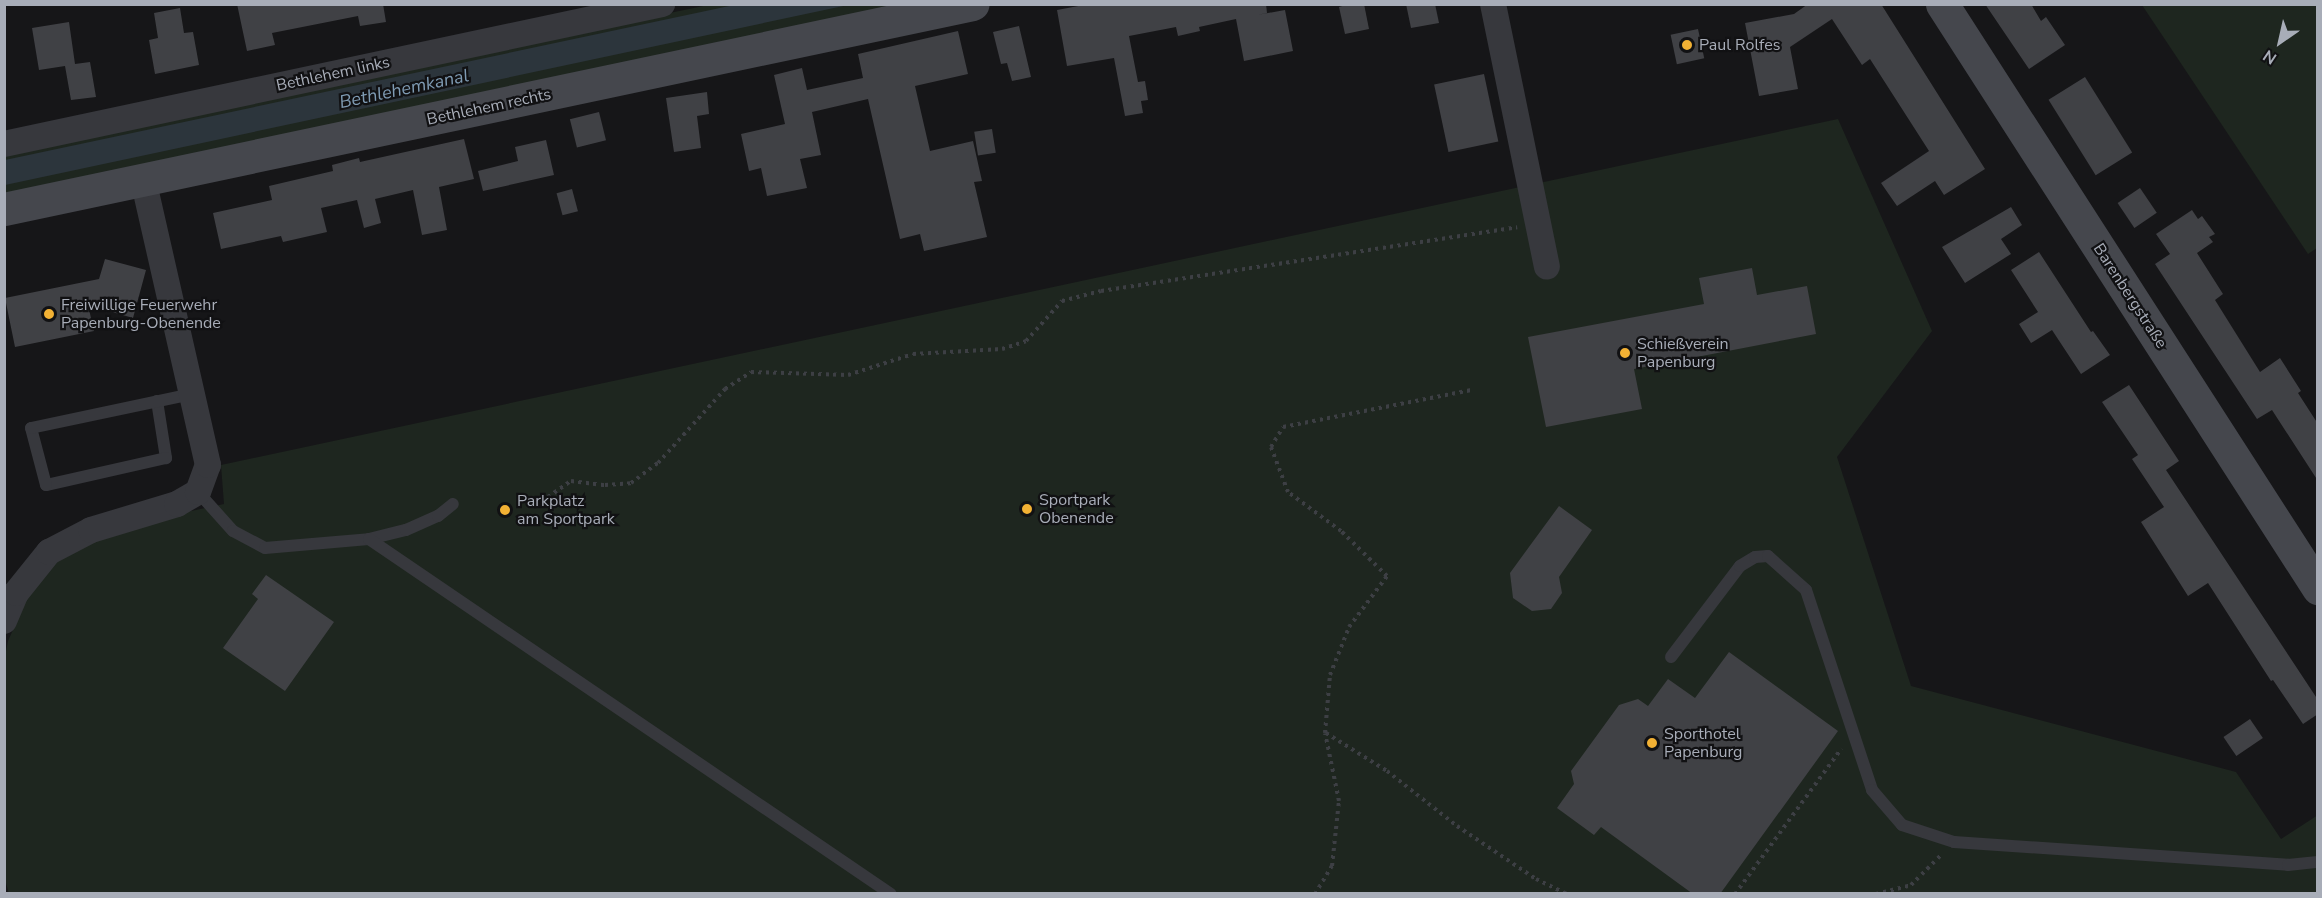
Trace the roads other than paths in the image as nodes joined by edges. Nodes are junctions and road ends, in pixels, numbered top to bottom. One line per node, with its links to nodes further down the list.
1 (662, 4): 5 (street, Bethlehem links)
2 (973, 4): 6 (street, Bethlehem rechts)
3 (1493, 4): 8 (street)
4 (1942, 4): 14 (street, Barenbergstraße)
5 (4, 144)
6 (143, 180): 7 (street, Bethlehem rechts); 9 (street)
7 (4, 209)
8 (1547, 266)
9 (192, 394): 10 (lane); 11 (street)
10 (157, 401): 10 (lane)
11 (198, 492): 13 (lane); 15 (street)
12 (453, 504): 13 (lane)
13 (369, 539): 18 (lane)
14 (2318, 588)
15 (4, 621)
16 (1671, 657): 17 (lane)
17 (2318, 862)
18 (891, 894)

